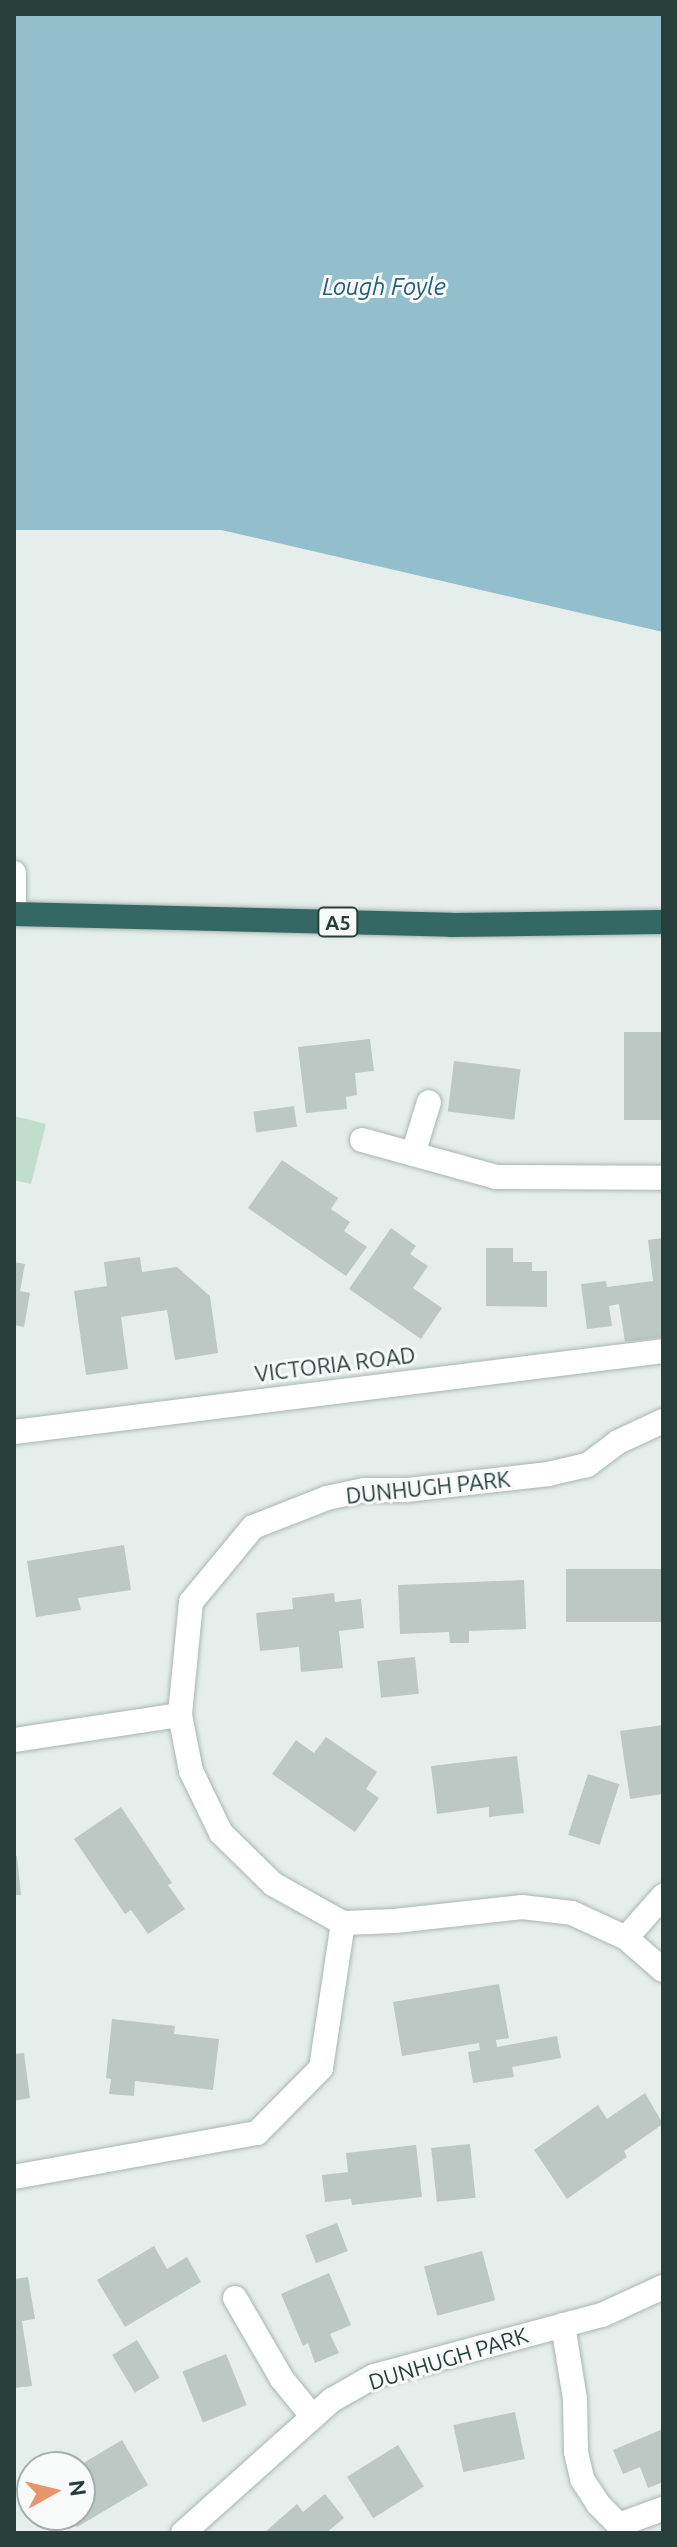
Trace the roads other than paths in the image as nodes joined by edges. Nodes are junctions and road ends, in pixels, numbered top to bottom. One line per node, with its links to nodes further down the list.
1 (14, 873): 2 (street)
2 (14, 900)
3 (14, 914): 4 (highway, A5)
4 (663, 922)
5 (429, 1102): 7 (street)
6 (362, 1140): 7 (street)
7 (413, 1154): 8 (street)
8 (663, 1178)
9 (663, 1351): 11 (street, VICTORIA ROAD)
10 (663, 1421): 12 (street, DUNHUGH PARK)
11 (14, 1432)
12 (180, 1715): 13 (street); 15 (street, DUNHUGH PARK)
13 (14, 1740)
14 (663, 1896): 16 (street)
15 (343, 1923): 16 (street); 18 (street)
16 (626, 1938): 17 (street)
17 (663, 1970)
18 (14, 2177)
19 (663, 2287): 21 (street, DUNHUGH PARK)
20 (235, 2298): 22 (street)
21 (563, 2325): 22 (street, DUNHUGH PARK); 23 (street)
22 (312, 2416): 24 (street, DUNHUGH PARK)
23 (662, 2509)
24 (183, 2533)

